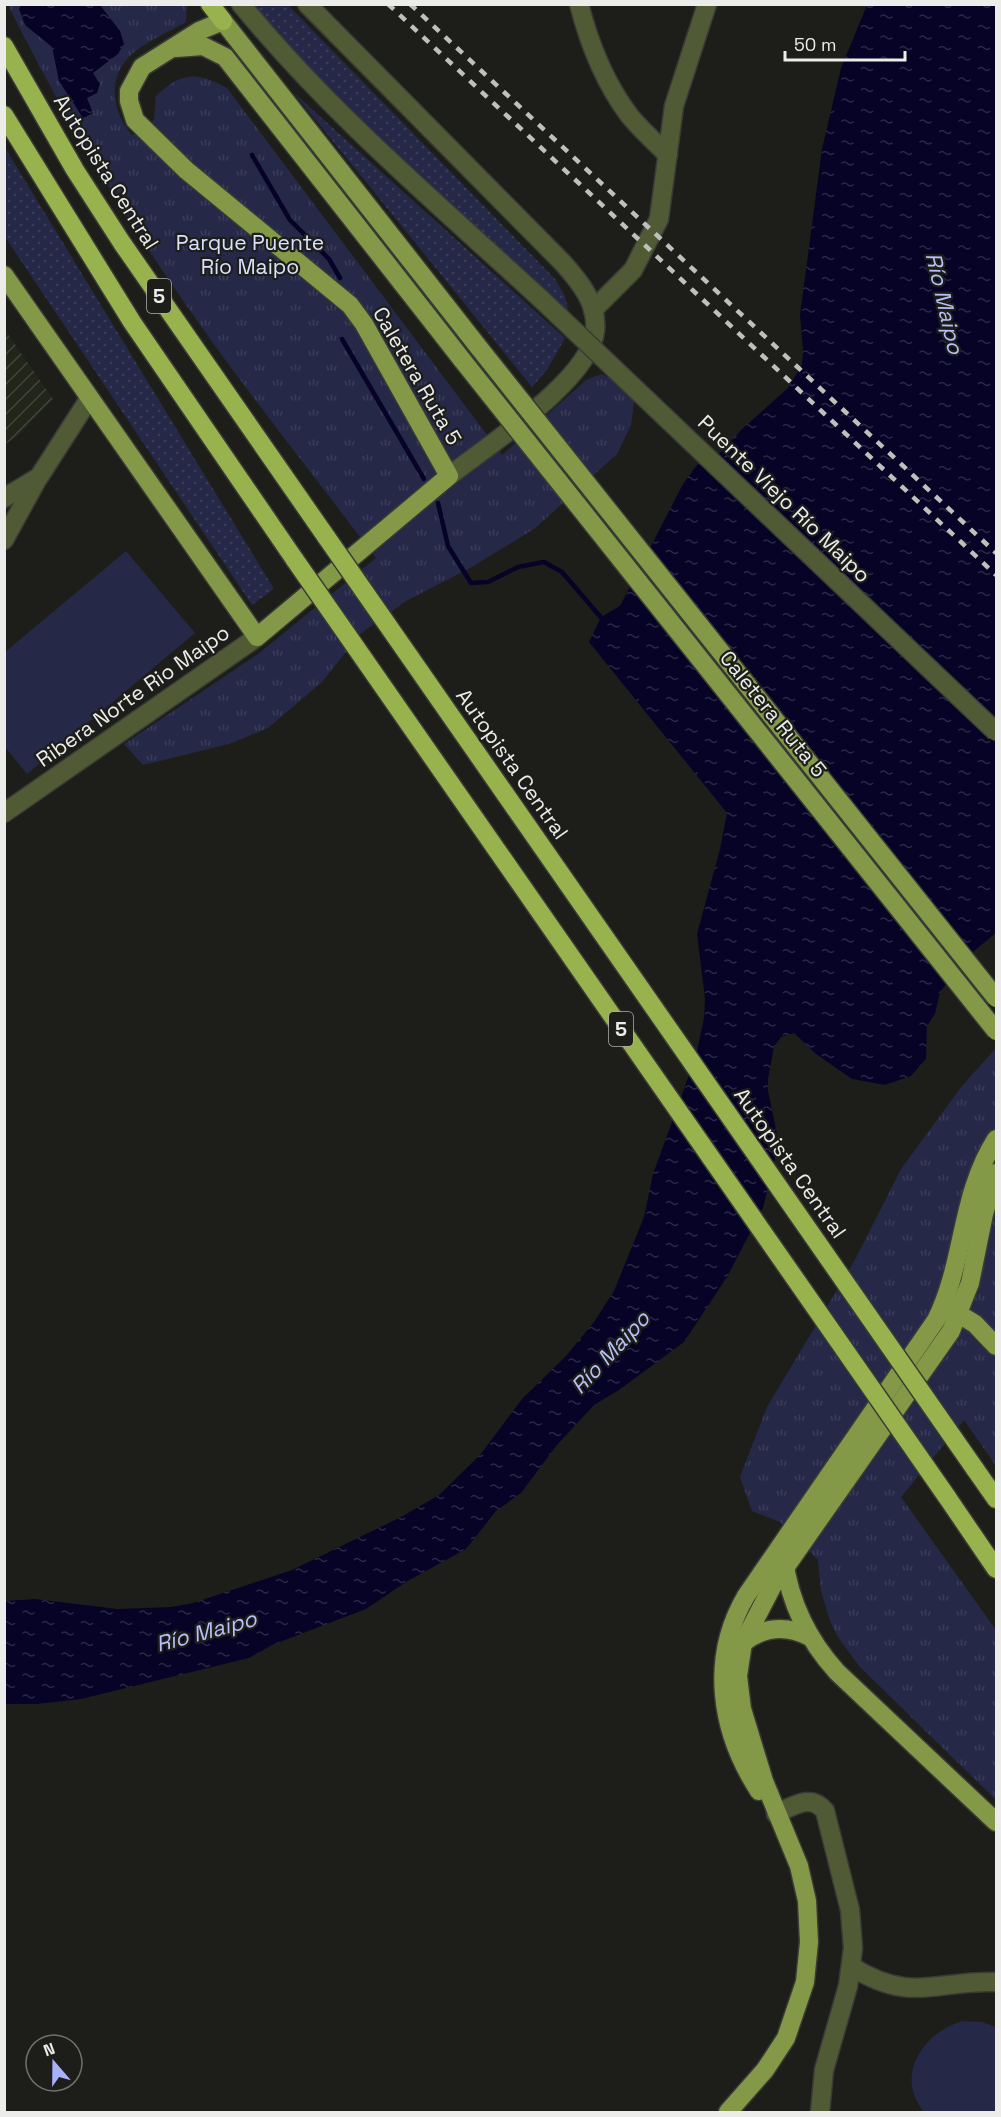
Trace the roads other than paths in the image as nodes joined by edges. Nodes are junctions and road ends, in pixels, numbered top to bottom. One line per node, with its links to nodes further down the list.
1 (210, 4): 6 (highway)
2 (242, 4): 19 (street, Puente Viejo Río Maipo, bridge)
3 (307, 4): 12 (street)
4 (579, 4): 10 (street)
5 (707, 4): 10 (street)
6 (223, 21): 8 (main road, Caletera Ruta 5); 21 (main road, Caletera Ruta 5, bridge)
7 (4, 46): 28 (highway, Autopista Central / 5, bridge)
8 (163, 52): 14 (main road, Caletera Ruta 5); 22 (main road, Caletera Ruta 5, bridge)
9 (4, 116): 31 (highway, 5, bridge)
10 (668, 155): 12 (street)
11 (4, 275): 13 (main road)
12 (594, 310): 14 (street, Caletera Ruta 5)
13 (88, 399): 15 (street); 18 (main road)
14 (448, 476): 18 (main road, Caletera Ruta 5)
15 (39, 477): 16 (street); 17 (street)
16 (4, 498)
17 (4, 540)
18 (257, 637): 20 (street, Ribera Norte Rio Maipo)
19 (996, 732)
20 (4, 813)
21 (996, 998)
22 (996, 1031)
23 (996, 1139): 25 (main road)
24 (996, 1173): 26 (main road)
25 (944, 1305): 26 (main road); 29 (main road)
26 (960, 1314): 27 (main road); 30 (main road)
27 (996, 1346)
28 (996, 1499)
29 (782, 1544): 30 (main road); 34 (main road)
30 (785, 1569): 32 (main road); 33 (main road)
31 (996, 1569)
32 (810, 1637): 33 (main road); 35 (main road)
33 (743, 1643): 34 (main road)
34 (776, 1814): 36 (street); 38 (main road)
35 (996, 1822)
36 (852, 1967): 37 (street); 39 (street)
37 (996, 1982)
38 (728, 2112)
39 (820, 2112)

